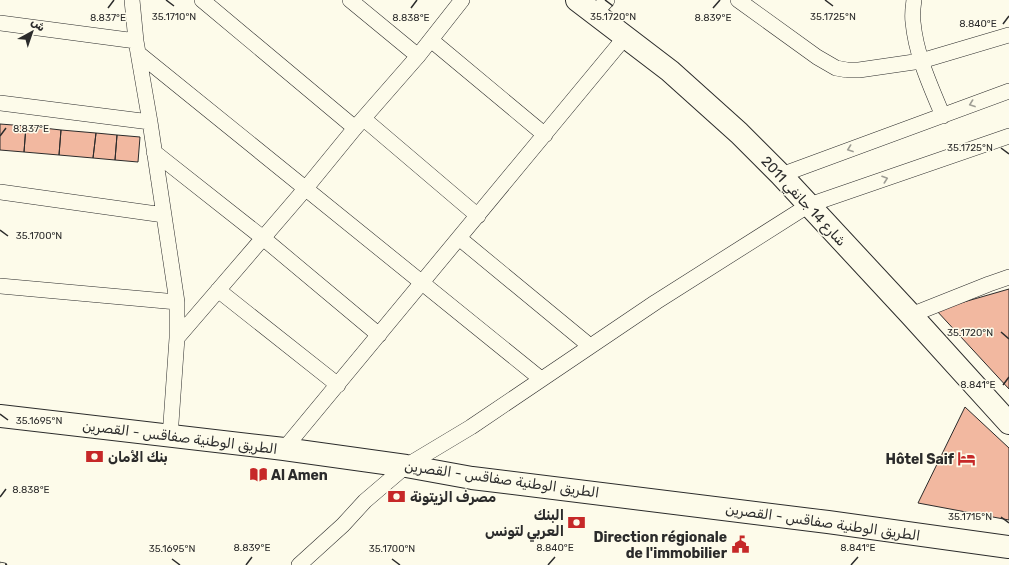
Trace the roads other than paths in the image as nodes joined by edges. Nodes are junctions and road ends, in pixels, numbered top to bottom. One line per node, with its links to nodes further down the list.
1 (132, 0): 13 (street)
2 (202, 0): 20 (street)
3 (350, 0): 14 (street)
4 (462, 0): 12 (street)
5 (577, 0): 8 (main road, شارع 14 جانفي 2011)
6 (738, 0): 15 (street)
7 (914, 0): 15 (street)
8 (601, 6): 11 (main road, شارع 14 جانفي 2011)
9 (0, 23): 13 (street)
10 (1009, 35): 15 (street)
11 (626, 36): 21 (street); 24 (main road, شارع 14 جانفي 2011)
12 (431, 40): 14 (street); 21 (street)
13 (137, 47): 19 (street); 25 (street)
14 (418, 56): 20 (street)
15 (921, 61): 18 (street)
16 (1009, 91): 18 (street, one-way to 18)
17 (0, 103): 19 (street)
18 (943, 116): 24 (street, one-way to 24)
19 (150, 122): 23 (street)
20 (359, 123): 25 (street); 29 (street)
21 (545, 135): 29 (street)
22 (1009, 136): 27 (street, one-way to 22)
23 (154, 152): 28 (street); 30 (street)
24 (781, 175): 27 (main road, شارع 14 جانفي 2011)
25 (306, 188): 30 (street); 33 (street)
26 (0, 192): 28 (street)
27 (809, 206): 37 (main road, شارع 14 جانفي 2011); 40 (street)
28 (164, 215): 36 (street)
29 (478, 216): 31 (street)
30 (263, 238): 35 (street); 38 (street)
31 (459, 238): 33 (street); 40 (street)
32 (1009, 277): 37 (street)
33 (423, 282): 38 (street); 41 (street)
34 (0, 286): 36 (street)
35 (218, 290): 39 (street); 42 (street)
36 (177, 302): 39 (street)
37 (911, 315): 44 (main road, شارع 14 جانفي 2011)
38 (379, 334): 42 (street)
39 (177, 338): 45 (street)
40 (590, 346): 41 (street)
41 (542, 378): 47 (street)
42 (338, 385): 46 (street)
43 (0, 416): 45 (main road, الطريق الوطنية صفاقس - القصرين)
44 (1009, 424)
45 (170, 437): 46 (main road, الطريق الوطنية صفاقس - القصرين)
46 (284, 449): 47 (main road, الطريق الوطنية صفاقس - القصرين)
47 (406, 466): 48 (main road, الطريق الوطنية صفاقس - القصرين); 49 (street)
48 (1007, 546)
49 (299, 565)

